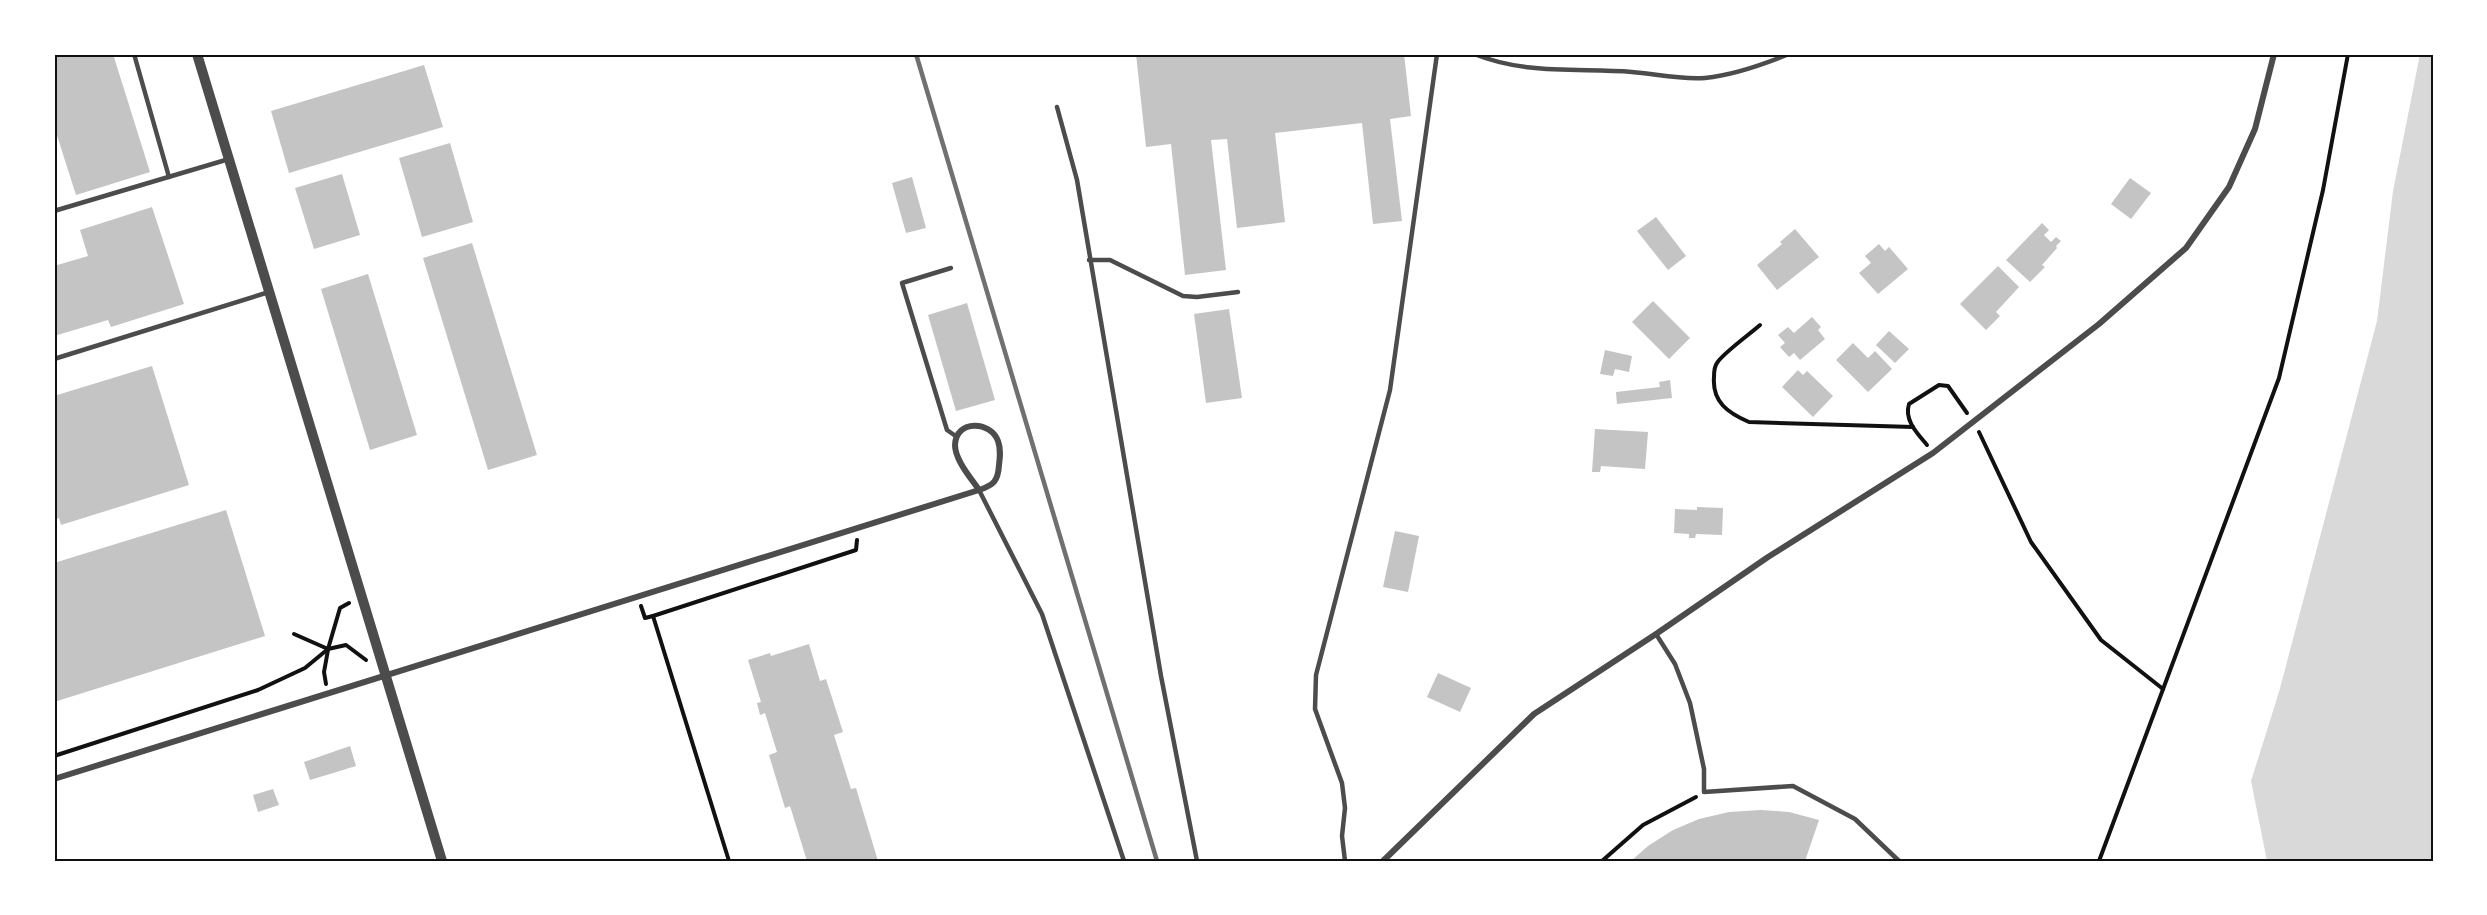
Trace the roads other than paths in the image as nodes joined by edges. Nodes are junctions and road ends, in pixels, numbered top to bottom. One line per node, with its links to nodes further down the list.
1 (134, 54): 9 (lane)
2 (197, 54): 8 (street)
3 (1437, 54): 24 (lane)
4 (1474, 54): 5 (lane)
5 (1789, 54)
6 (2274, 54): 18 (street)
7 (1057, 107): 11 (lane)
8 (229, 159): 9 (lane); 13 (street)
9 (169, 177): 10 (lane)
10 (54, 211)
11 (1089, 260): 14 (lane); 23 (lane)
12 (951, 268): 16 (lane)
13 (269, 291): 15 (lane); 19 (street)
14 (1239, 292)
15 (54, 359)
16 (957, 437): 17 (street); 17 (street)
17 (979, 490): 19 (street); 22 (lane)
18 (1656, 634): 25 (street); 26 (lane)
19 (386, 674): 20 (street); 21 (street)
20 (54, 778)
21 (442, 861)
22 (1124, 861)
23 (1197, 861)
24 (1345, 861)
25 (1383, 861)
26 (1899, 861)

